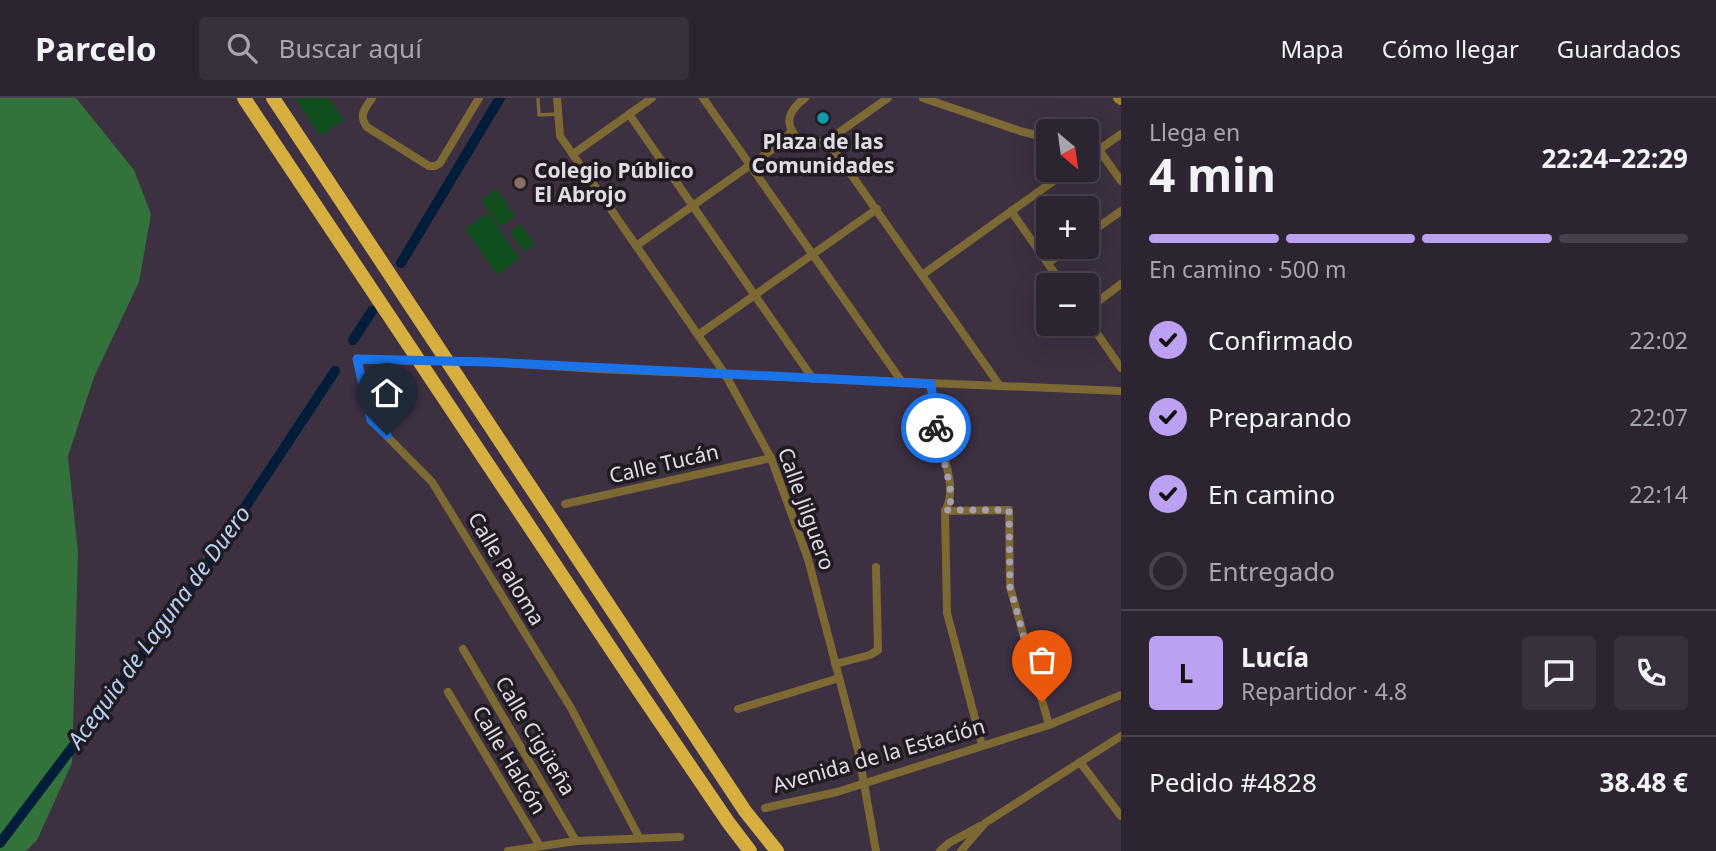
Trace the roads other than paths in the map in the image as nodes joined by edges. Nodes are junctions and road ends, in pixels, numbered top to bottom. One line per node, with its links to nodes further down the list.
1 (244, 98): 71 (highway)
2 (273, 98): 72 (highway)
3 (372, 98): 4 (street)
4 (479, 98)
5 (538, 98): 12 (lane)
6 (557, 98): 12 (street, Calle Jilguero)
7 (652, 98): 13 (street)
8 (703, 98): 22 (street)
9 (888, 98): 18 (street)
10 (923, 98): 16 (street)
11 (800, 100): 14 (street)
12 (559, 114): 21 (street, Calle Jilguero)
13 (629, 114): 21 (street); 25 (street)
14 (791, 131): 17 (street); 19 (street)
15 (1121, 134): 20 (street)
16 (1036, 135)
17 (798, 139): 18 (street); 19 (street)
18 (827, 140): 26 (street)
19 (784, 141): 22 (street)
20 (1099, 150): 23 (street)
21 (573, 155): 30 (street, Calle Jilguero)
22 (750, 166): 25 (street); 31 (street)
23 (1121, 181)
24 (1052, 182): 27 (street)
25 (693, 206): 30 (street); 37 (street)
26 (877, 209): 31 (street); 35 (street)
27 (1011, 211): 33 (street); 35 (street)
28 (1121, 211): 29 (street)
29 (1099, 227)
30 (636, 246): 39 (street, Calle Jilguero)
31 (812, 253): 37 (street); 44 (street)
32 (1055, 259): 33 (street)
33 (1048, 264): 34 (street)
34 (1054, 273)
35 (922, 275): 46 (street)
36 (1121, 284): 38 (street)
37 (756, 295): 39 (street); 43 (street)
38 (1099, 301)
39 (698, 335): 42 (street, Calle Jilguero)
40 (1099, 335): 41 (street)
41 (1120, 364)
42 (725, 374): 43 (street); 48 (street, Calle Jilguero); 66 (street, Calle Paloma, bridge)
43 (813, 379): 44 (street)
44 (902, 382): 45 (street)
45 (931, 384): 46 (street); 50 (street)
46 (1000, 386): 47 (street)
47 (1121, 391)
48 (771, 458): 49 (street, Calle Tucán); 53 (street, Calle Jilguero)
49 (565, 504)
50 (945, 510): 58 (street); 60 (street)
51 (876, 567): 53 (street)
52 (463, 649): 68 (street, Calle Cigüeña)
53 (835, 664): 54 (street, Calle Jilguero)
54 (839, 678): 57 (street); 62 (street, Calle Jilguero)
55 (448, 692): 69 (street, Calle Halcón)
56 (1121, 695): 58 (street, Avenida de la Estación)
57 (738, 709)
58 (1049, 725): 60 (street, Avenida de la Estación)
59 (1121, 736): 61 (street)
60 (982, 745): 62 (street, Avenida de la Estación)
61 (1080, 762): 64 (street); 65 (street)
62 (865, 782): 63 (street, Avenida de la Estación); 73 (street, Calle Jilguero)
63 (765, 808)
64 (1121, 816)
65 (985, 823): 74 (street); 75 (street)
66 (639, 837): 67 (street); 68 (street)
67 (680, 837)
68 (576, 841): 69 (street)
69 (540, 846): 70 (street)
70 (509, 851)
71 (750, 851)
72 (777, 851)
73 (876, 851)
74 (940, 851)
75 (961, 851)

